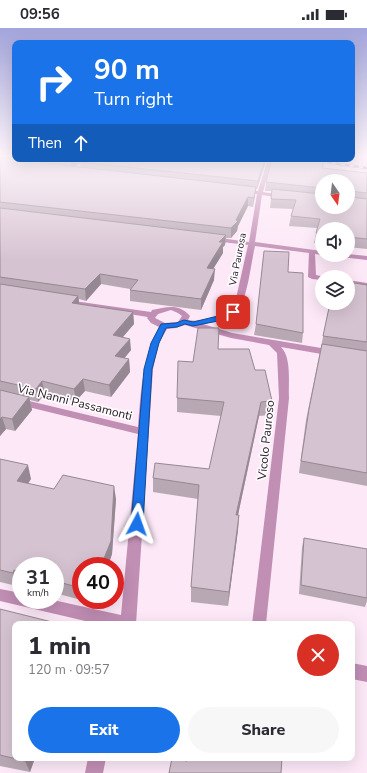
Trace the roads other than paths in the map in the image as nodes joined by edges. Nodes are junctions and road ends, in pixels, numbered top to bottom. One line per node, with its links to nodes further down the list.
1 (244, 191): 2 (street)
2 (260, 193): 3 (street); 5 (street, Via Paurosa)
3 (290, 196)
4 (203, 238): 5 (street)
5 (252, 243): 6 (street); 15 (street, Via Paurosa)
6 (312, 251): 7 (street); 10 (street)
7 (315, 252)
8 (355, 257): 9 (street)
9 (367, 258)
10 (315, 277)
11 (355, 283): 12 (street)
12 (367, 285)
13 (62, 301): 14 (street)
14 (152, 315): 15 (street); 16 (street)
15 (188, 323): 16 (street, Via Paurosa); 17 (street)
16 (164, 326): 20 (street)
17 (272, 343): 18 (street); 26 (street, Vicolo Pauroso)
18 (345, 355)
19 (0, 397): 20 (street, Via Nanni Passamonti)
20 (143, 432): 25 (street)
21 (0, 595): 22 (street)
22 (12, 598)
23 (62, 609): 24 (street)
24 (116, 621)
25 (129, 621)
26 (259, 621)
27 (355, 672): 28 (street)
28 (367, 674)
29 (96, 761): 30 (street)
30 (94, 773)

